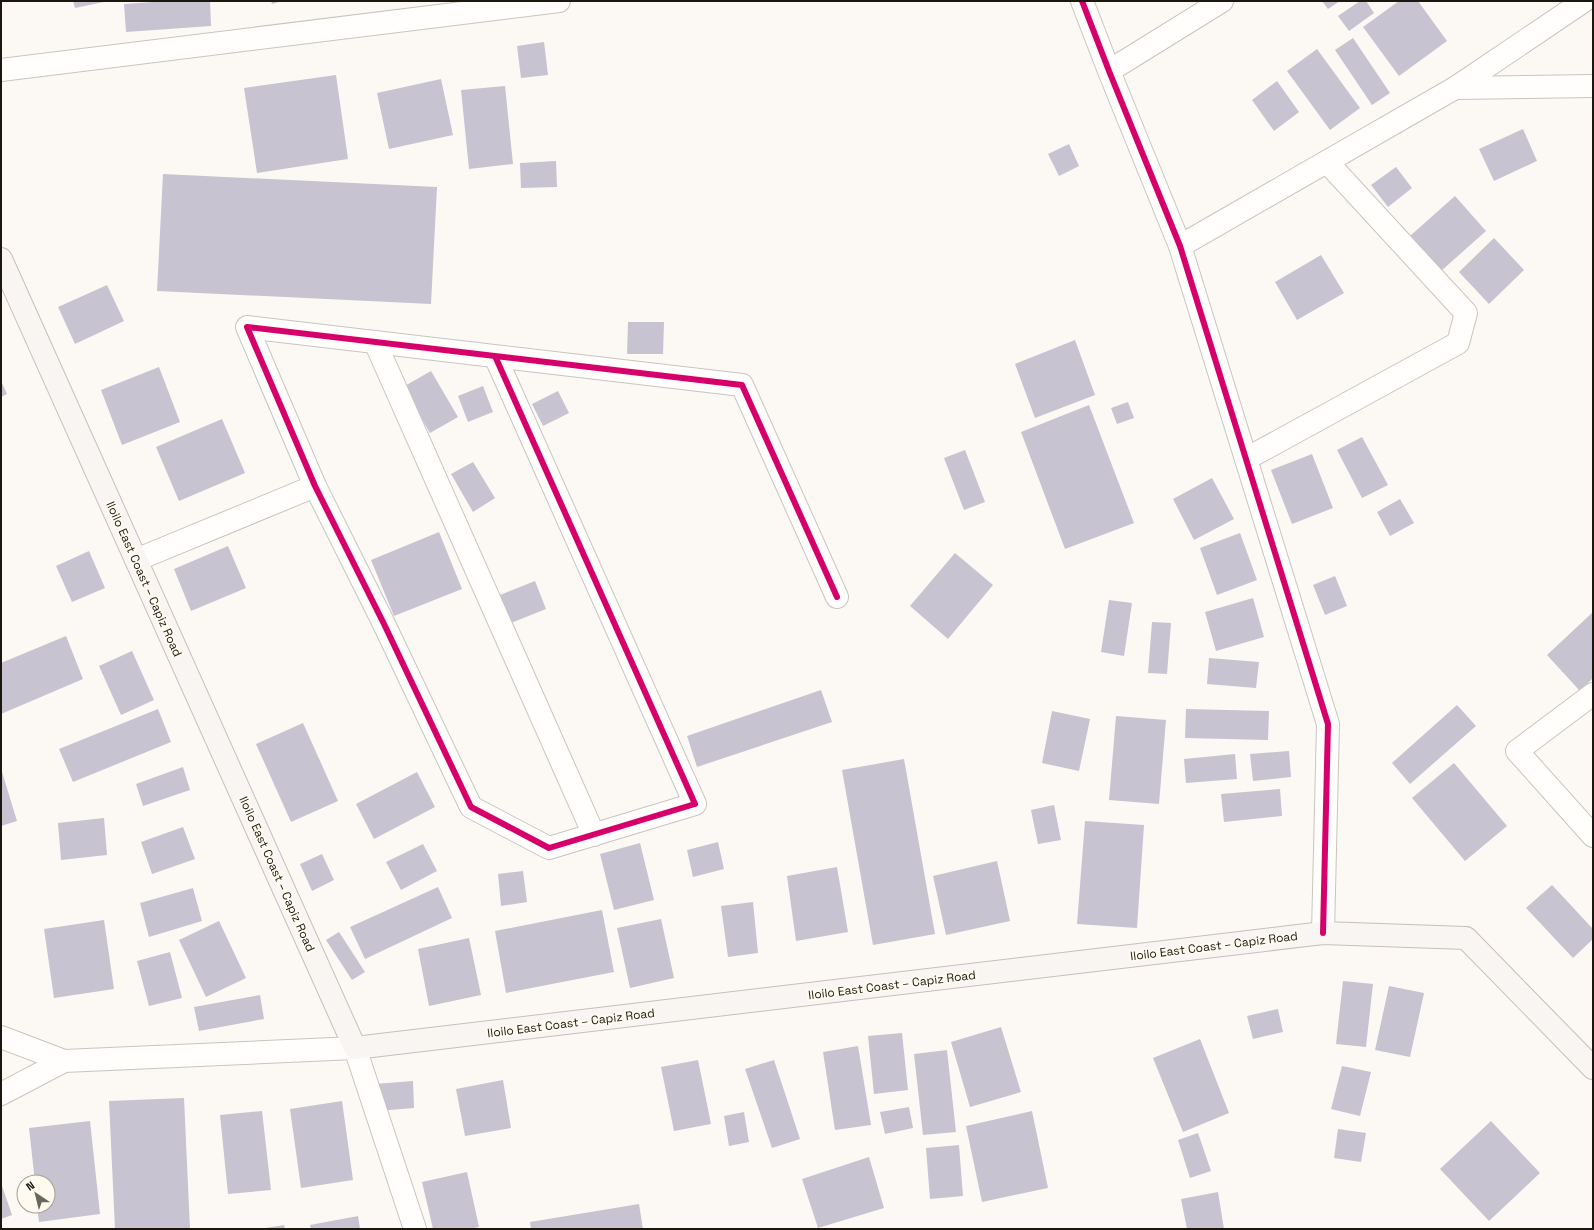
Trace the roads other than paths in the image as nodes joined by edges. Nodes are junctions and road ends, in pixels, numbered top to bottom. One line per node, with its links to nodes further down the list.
1 (559, 1): 5 (street)
2 (1082, 1): 6 (street)
3 (1222, 1): 6 (street)
4 (1584, 1): 8 (street)
5 (1, 70)
6 (1109, 71): 10 (street)
7 (1593, 86): 8 (street)
8 (1455, 88): 9 (street)
9 (1326, 162): 10 (street); 14 (street)
10 (1180, 246): 14 (street)
11 (1, 259): 16 (main road, Iloilo East Coast – Capiz Road)
12 (375, 342): 13 (street); 15 (street); 19 (street)
13 (495, 356): 17 (street); 19 (street)
14 (1246, 459): 21 (street)
15 (315, 486): 16 (street); 19 (street)
16 (136, 560): 23 (main road, Iloilo East Coast – Capiz Road)
17 (837, 597)
18 (1593, 694): 20 (street)
19 (594, 835)
20 (1593, 836)
21 (1323, 933): 23 (main road, Iloilo East Coast – Capiz Road); 25 (main road, Iloilo East Coast – Capiz Road)
22 (1, 1037): 24 (street)
23 (355, 1048): 24 (street); 27 (street)
24 (64, 1061): 26 (street)
25 (1593, 1068)
26 (1, 1094)
27 (415, 1229)

